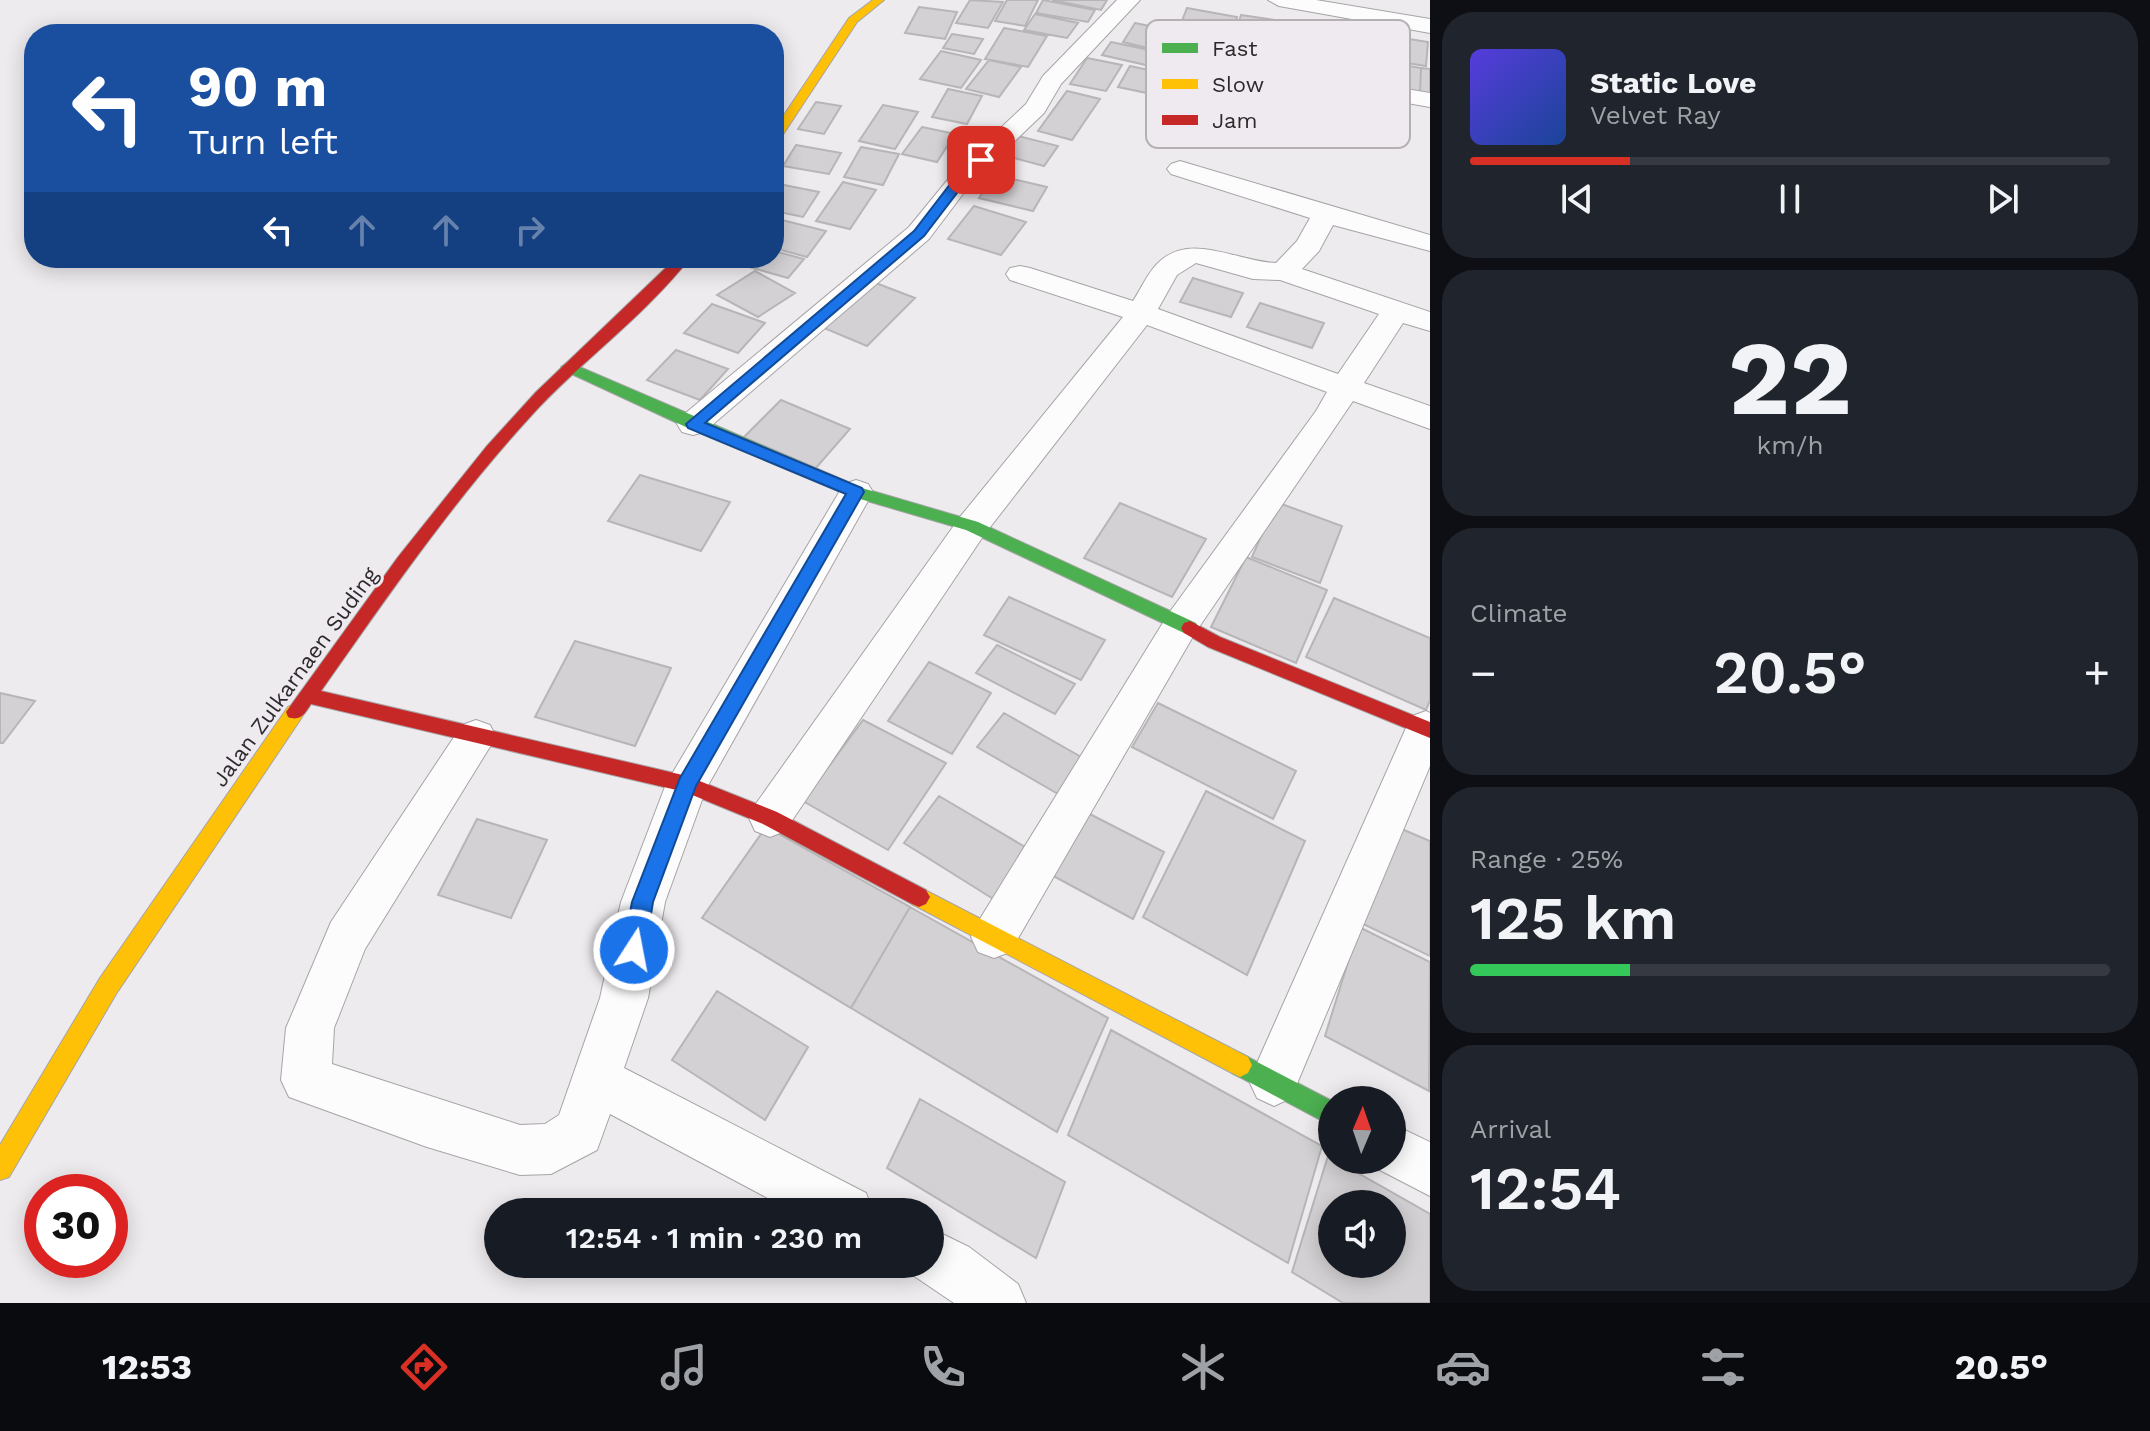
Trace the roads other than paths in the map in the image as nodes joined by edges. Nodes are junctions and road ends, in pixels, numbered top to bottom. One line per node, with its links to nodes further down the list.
1 (879, 0): 9 (street)
2 (1129, 0): 22 (street)
3 (1279, 0): 4 (street)
4 (1395, 20)
5 (1410, 23): 6 (street)
6 (1430, 26)
7 (1410, 97): 8 (street)
8 (1430, 100)
9 (784, 124)
10 (1180, 169): 11 (street)
11 (1325, 214): 12 (street); 14 (street)
12 (1430, 243)
13 (675, 268): 19 (street, Jalan Zulkarnaen Suding)
14 (1283, 272): 16 (street); 17 (street)
15 (1020, 274): 17 (street)
16 (1396, 311): 18 (street); 20 (street)
17 (1141, 313): 20 (street); 24 (street)
18 (1430, 322)
19 (568, 367): 22 (street); 26 (street, Jalan Zulkarnaen Suding)
20 (1345, 387): 21 (street); 25 (street)
21 (1430, 418)
22 (693, 424): 23 (street)
23 (856, 492): 24 (street); 29 (street)
24 (972, 526): 25 (street); 30 (street)
25 (1182, 623): 27 (street); 31 (street)
26 (307, 695): 28 (street); 36 (street, Jalan Zulkarnaen Suding)
27 (1428, 729): 33 (street)
28 (476, 737): 29 (street); 32 (street)
29 (687, 784): 30 (street); 32 (street)
30 (770, 818): 31 (street)
31 (994, 937): 33 (street)
32 (596, 1080): 38 (street)
33 (1274, 1081): 34 (street)
34 (1318, 1106)
35 (1406, 1157): 37 (street)
36 (0, 1168)
37 (1430, 1170)
38 (820, 1198)
39 (944, 1263): 40 (street)
40 (999, 1303)

